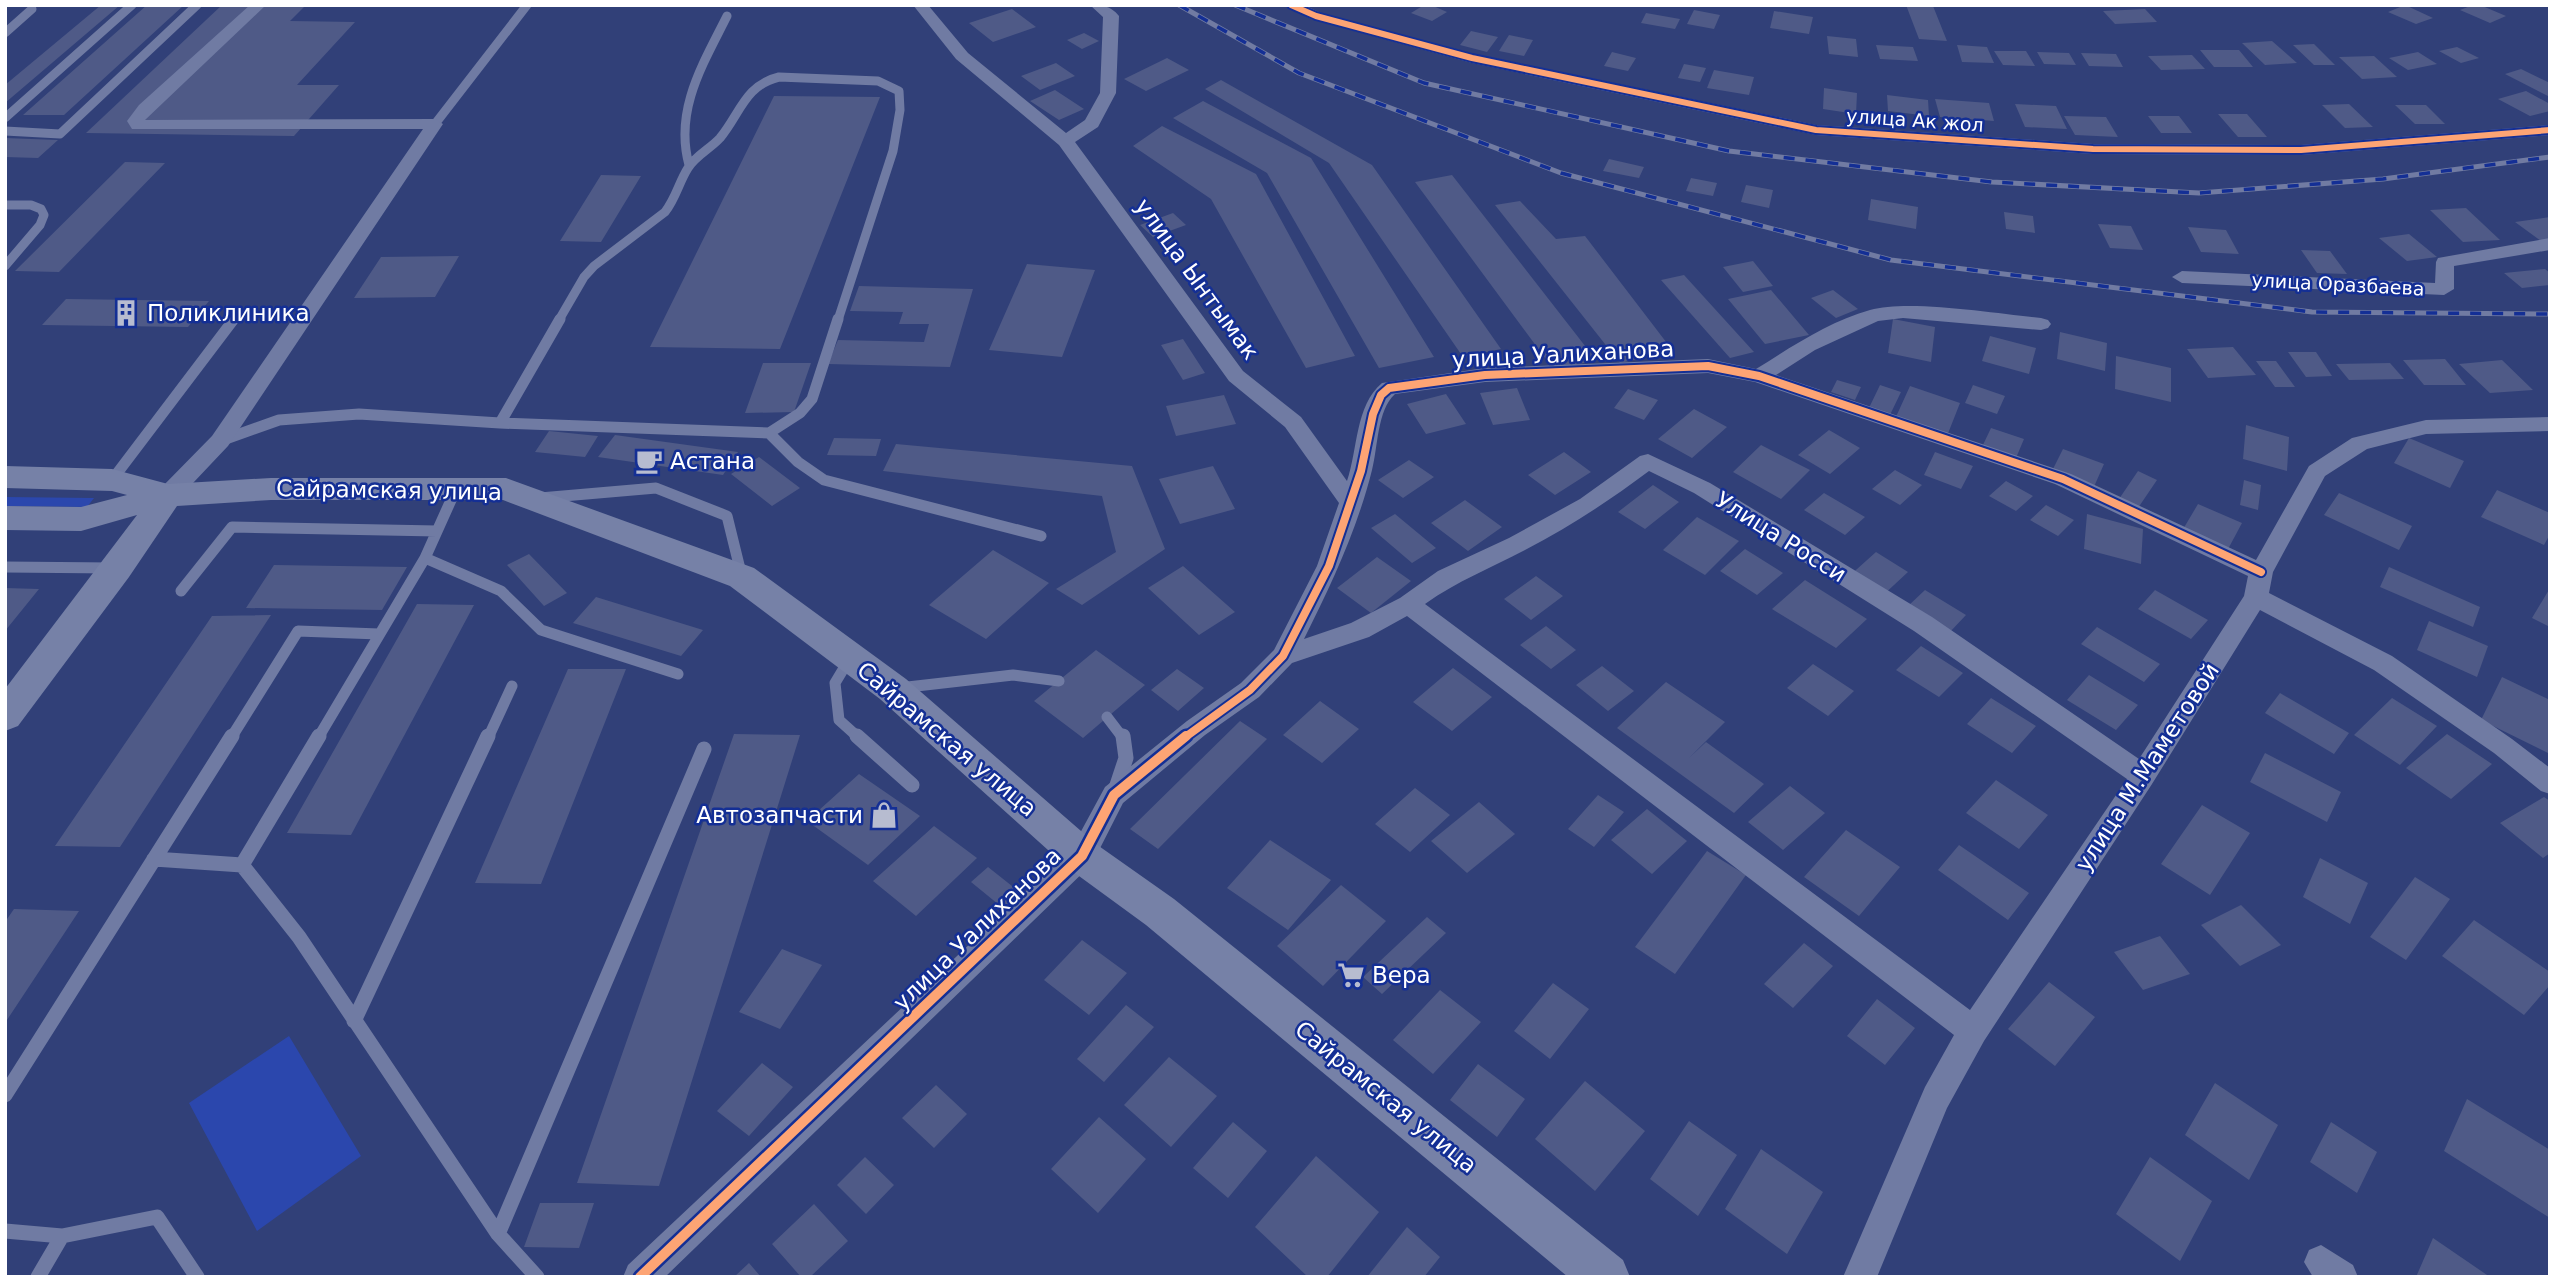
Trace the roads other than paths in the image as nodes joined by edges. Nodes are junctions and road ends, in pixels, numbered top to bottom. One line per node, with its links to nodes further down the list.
1 (132, 5): 11 (lane)
2 (197, 5): 14 (lane)
3 (259, 5): 12 (street)
4 (527, 5): 12 (lane)
5 (920, 5): 15 (street, улица Ынтымак)
6 (1097, 5): 15 (street)
7 (1291, 5): 13 (street, улица Ак жол)
8 (32, 9): 10 (lane)
9 (727, 16): 16 (lane)
10 (5, 33)
11 (5, 118)
12 (435, 124): 27 (street)
13 (2550, 130)
14 (5, 131)
15 (1065, 141): 33 (street, улица Ынтымак)
16 (689, 165): 24 (lane); 26 (lane)
17 (5, 205): 19 (lane)
18 (2550, 244): 20 (street, улица Оразбаева)
19 (5, 266)
20 (2182, 277)
21 (236, 316): 29 (lane)
22 (2041, 324): 23 (street)
23 (1759, 376): 33 (street, улица Уалиханова); 41 (street, улица Уалиханова)
24 (500, 423): 26 (lane); 27 (lane)
25 (2550, 424): 41 (street, улица М.Маметовой)
26 (769, 433): 36 (lane)
27 (220, 441): 31 (street)
28 (5, 477): 29 (main road)
29 (111, 480): 31 (main road)
30 (456, 489): 31 (main road, Сайрамская улица); 32 (main road, Сайрамская улица); 35 (lane)
31 (168, 495): 34 (main road); 39 (main road)
32 (531, 498): 40 (main road, Сайрамская улица); 40 (lane)
33 (1351, 503): 45 (street, улица Уалиханова)
34 (5, 518)
35 (437, 531): 37 (lane); 42 (lane)
36 (1041, 536)
37 (425, 558): 44 (lane); 47 (lane)
38 (5, 568): 39 (lane)
39 (117, 568): 51 (main road)
40 (742, 577): 46 (main road, Сайрамская улица)
41 (2259, 585): 54 (street, улица М.Маметовой); 55 (street, улица Уалиханова)
42 (181, 591)
43 (1408, 604): 45 (street, Улица Росси); 54 (street, Улица Росси); 62 (street)
44 (379, 634): 59 (lane); 60 (lane)
45 (1283, 656): 57 (street, улица Уалиханова)
46 (851, 658): 50 (main road, Сайрамская улица); 56 (lane)
47 (678, 674)
48 (1059, 681): 50 (lane)
49 (512, 686): 61 (lane)
50 (893, 689): 58 (main road, Сайрамская улица)
51 (5, 716)
52 (1107, 717): 57 (lane)
53 (704, 749): 65 (lane)
54 (2143, 776): 62 (street, улица М.Маметовой)
55 (2550, 783)
56 (912, 785)
57 (1114, 794): 58 (street, улица Уалиханова)
58 (1082, 856): 70 (street, улица Уалиханова); 71 (main road, Сайрамская улица)
59 (154, 859): 60 (lane); 63 (lane)
60 (242, 865): 61 (lane)
61 (354, 1021): 65 (lane)
62 (1973, 1031): 72 (street, улица М.Маметовой)
63 (5, 1096)
64 (5, 1231): 66 (lane)
65 (498, 1234): 69 (lane)
66 (62, 1236): 67 (lane); 68 (lane)
67 (38, 1277)
68 (197, 1277)
69 (537, 1277)
70 (640, 1277)
71 (1606, 1277)
72 (1860, 1277)

